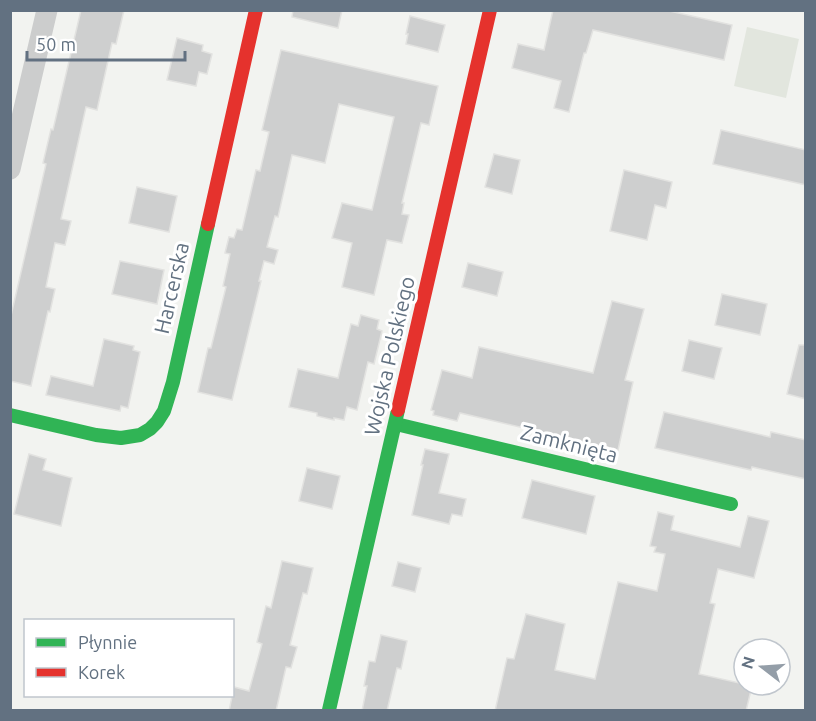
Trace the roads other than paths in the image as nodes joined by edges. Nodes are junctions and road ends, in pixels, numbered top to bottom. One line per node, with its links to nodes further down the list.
1 (47, 10): 4 (street)
2 (256, 10): 5 (street, Harcerska)
3 (490, 10): 6 (street, Wojska Polskiego)
4 (10, 169)
5 (10, 415)
6 (396, 424): 7 (street, Zamknięta); 8 (street, Wojska Polskiego)
7 (731, 504)
8 (329, 711)

